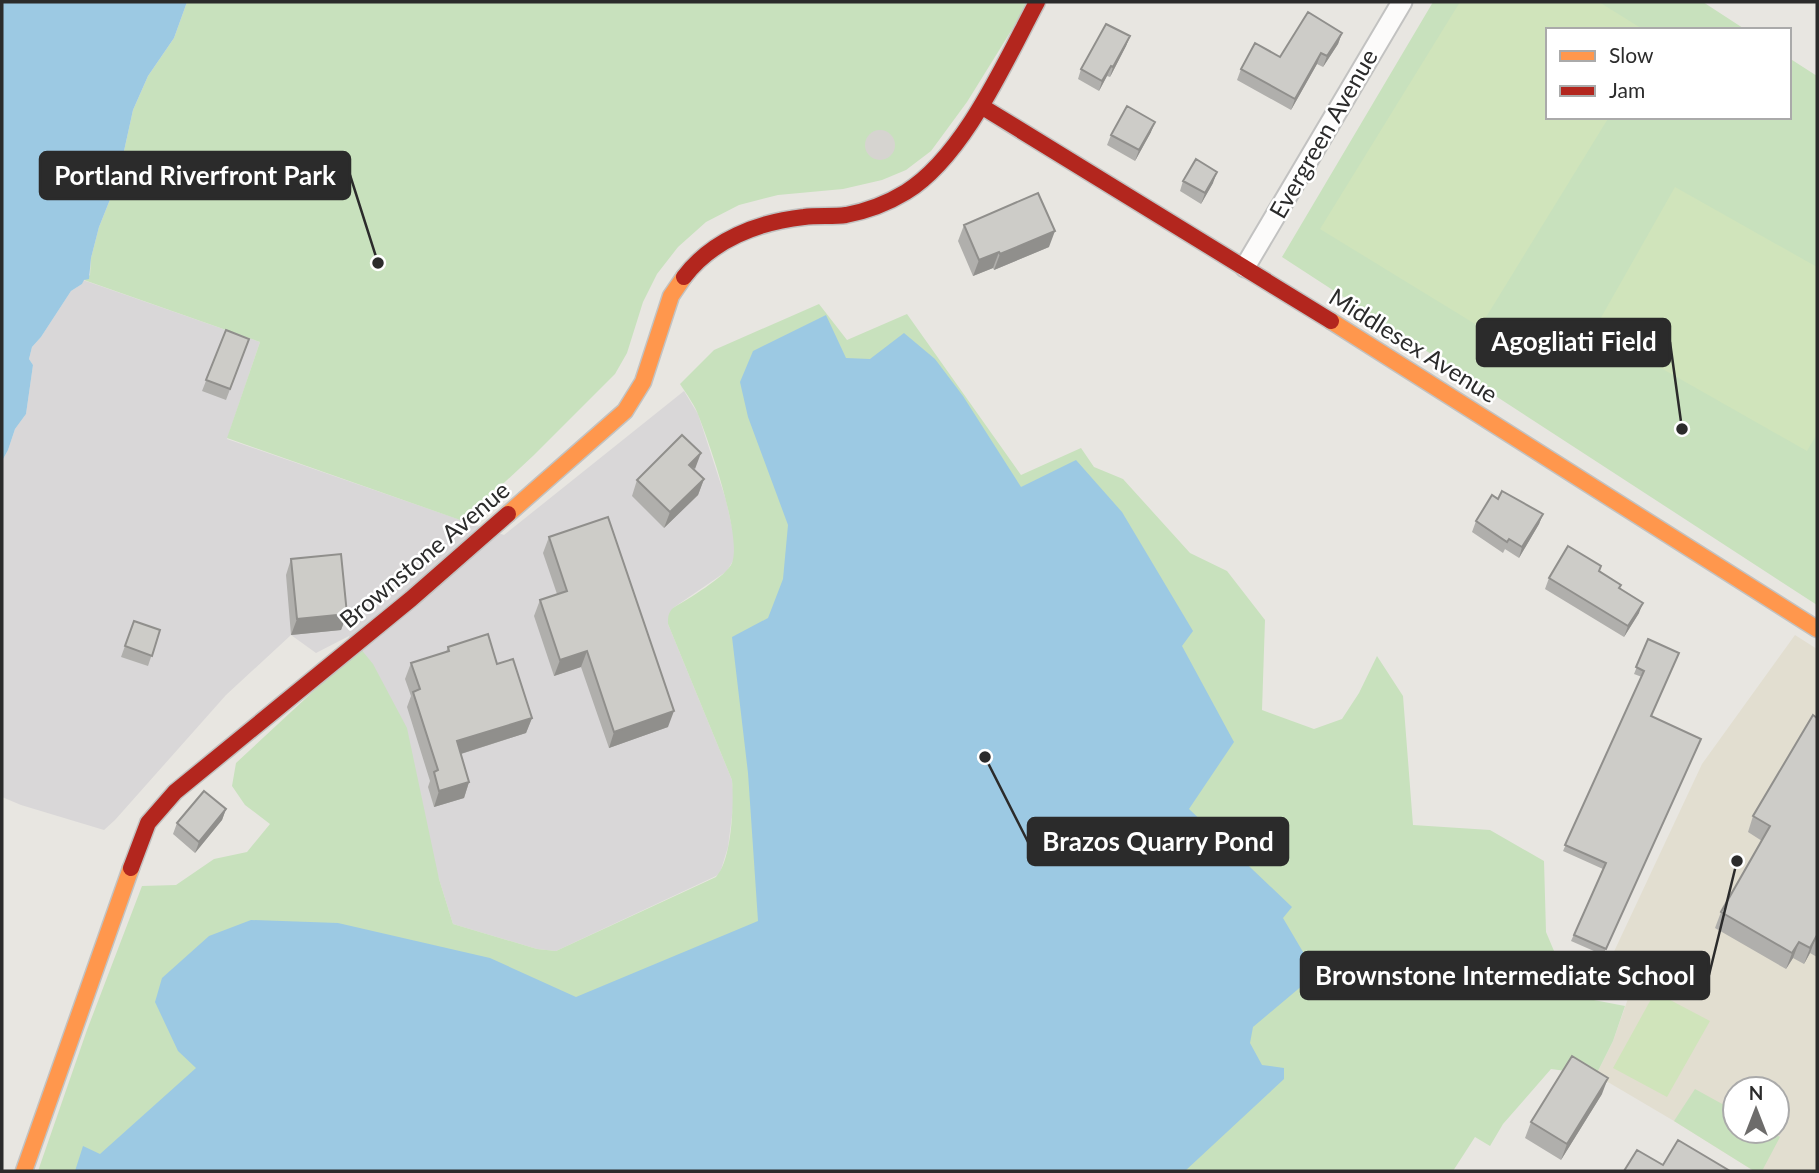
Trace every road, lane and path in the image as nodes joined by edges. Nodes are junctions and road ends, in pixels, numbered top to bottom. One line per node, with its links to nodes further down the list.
1 (1037, 2): 3 (street, Brownstone Avenue)
2 (1402, 2): 4 (street, Evergreen Avenue)
3 (981, 106): 4 (street, Middlesex Avenue); 6 (street, Brownstone Avenue)
4 (1245, 267): 5 (street, Middlesex Avenue)
5 (1817, 629)
6 (24, 1171)

